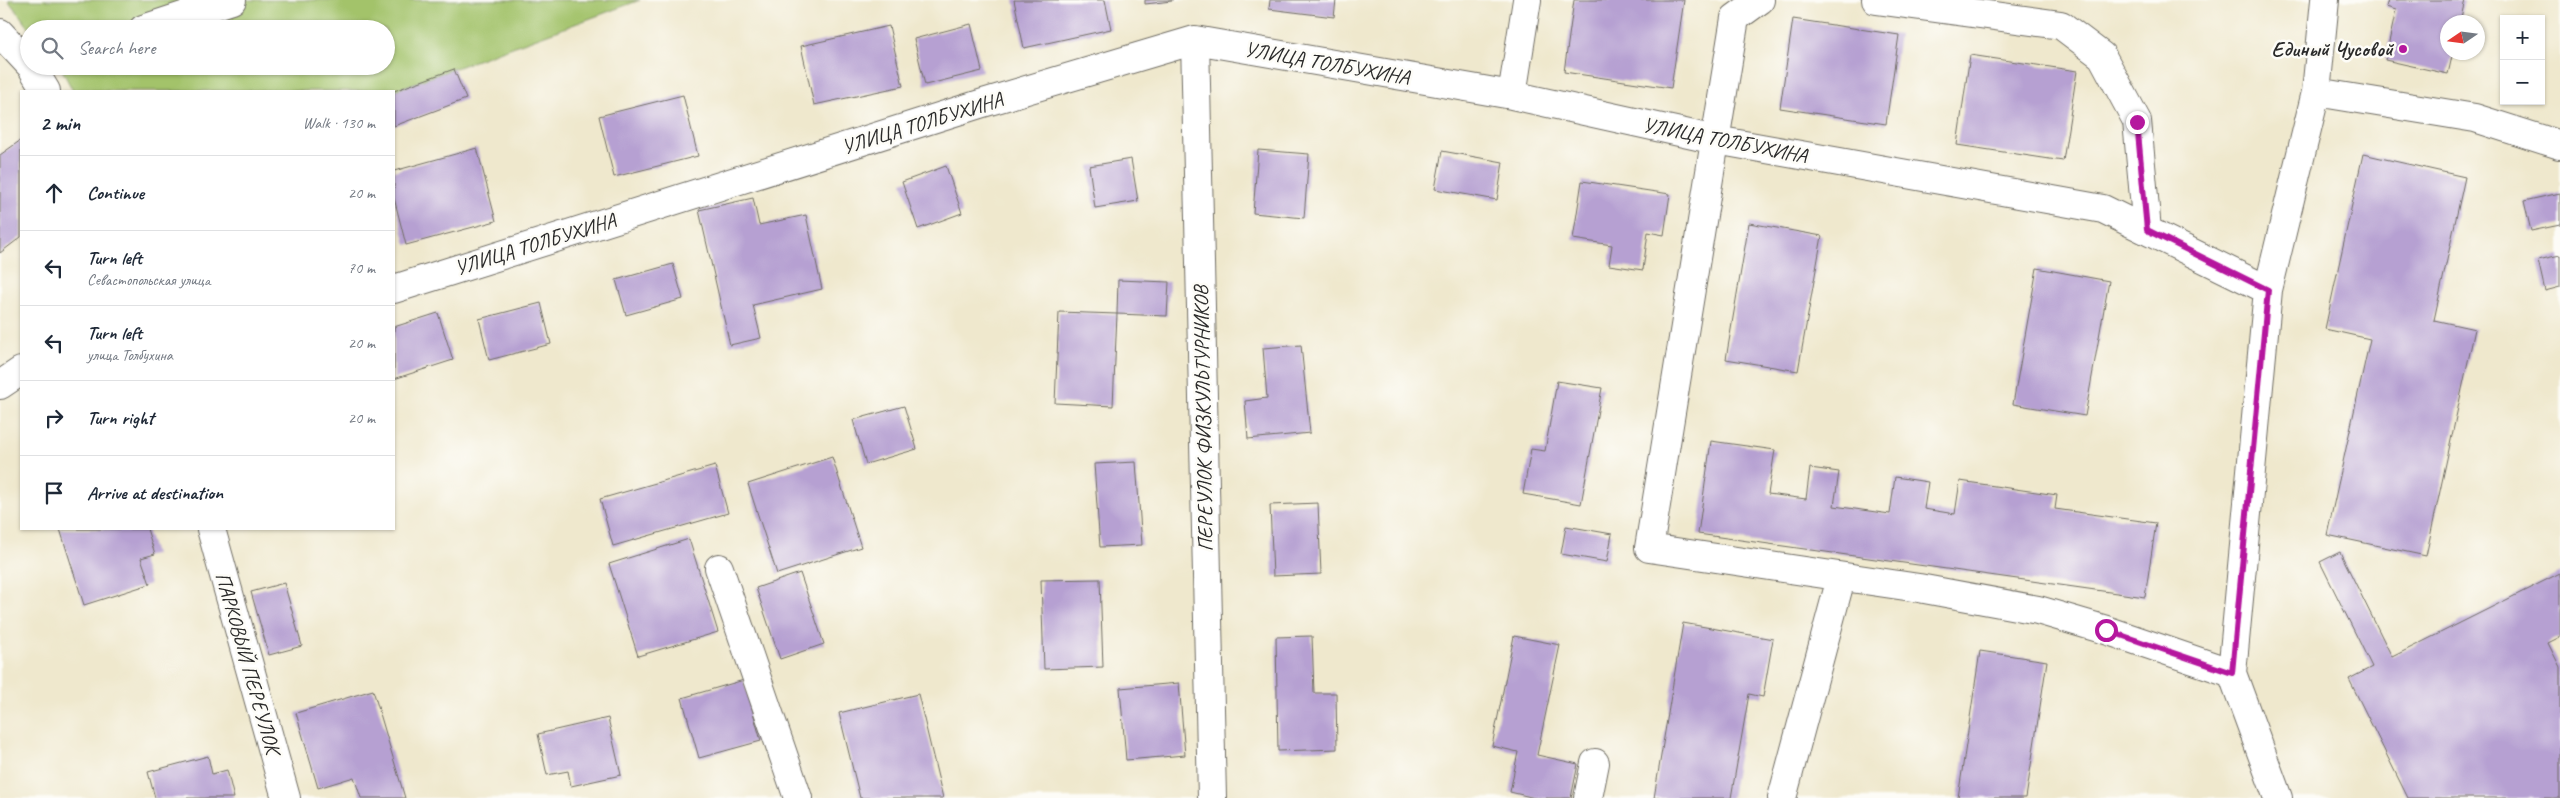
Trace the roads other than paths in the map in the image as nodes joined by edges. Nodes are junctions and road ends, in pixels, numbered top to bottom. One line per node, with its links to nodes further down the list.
1 (232, 0): 6 (street)
2 (1527, 0): 13 (street)
3 (1760, 0): 14 (street)
4 (1876, 0): 16 (street)
5 (2325, 0): 12 (street)
6 (171, 20)
7 (0, 33): 9 (street)
8 (1195, 40): 13 (street, УЛИЦА ТОЛБУХИНА); 17 (street, УЛИЦА ТОЛБУХИНА); 28 (street, ПЕРЕУЛОК ФИЗКУЛЬТУРНИКОВ)
9 (20, 54)
10 (36, 75): 11 (street)
11 (45, 90)
12 (2316, 92): 15 (street); 18 (street)
13 (1512, 95): 14 (street, УЛИЦА ТОЛБУХИНА)
14 (1716, 140): 16 (street, УЛИЦА ТОЛБУХИНА); 23 (street)
15 (2560, 145)
16 (2147, 230): 18 (street, УЛИЦА ТОЛБУХИНА)
17 (395, 289)
18 (2268, 290): 24 (street)
19 (20, 372): 20 (street)
20 (0, 385)
21 (211, 530): 26 (street, ПАРКОВЫЙ ПЕРЕУЛОК)
22 (719, 568): 27 (street)
23 (1841, 578): 24 (street); 30 (street)
24 (2232, 673): 31 (street)
25 (1595, 763): 29 (street)
26 (286, 798)
27 (798, 798)
28 (1212, 798)
29 (1588, 798)
30 (1782, 798)
31 (2278, 798)

